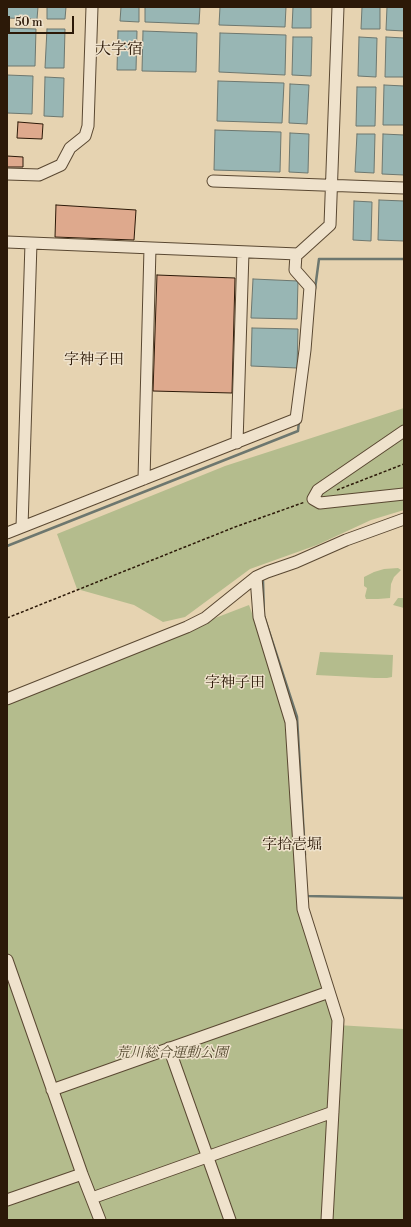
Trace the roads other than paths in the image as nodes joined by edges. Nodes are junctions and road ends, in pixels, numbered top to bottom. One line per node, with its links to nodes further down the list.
1 (92, 7): 3 (street)
2 (338, 7): 5 (street)
3 (7, 174)
4 (213, 181): 5 (street)
5 (331, 185): 6 (street); 11 (street)
6 (404, 188)
7 (7, 242): 8 (street)
8 (31, 243): 9 (street); 17 (street)
9 (150, 248): 10 (street); 14 (street)
10 (243, 252): 11 (street); 13 (street)
11 (296, 254): 13 (street)
12 (404, 431): 15 (street)
13 (237, 443): 14 (street)
14 (144, 479): 17 (street)
15 (404, 494)
16 (404, 519): 19 (street)
17 (22, 527): 18 (street)
18 (7, 533)
19 (256, 577): 20 (street); 22 (street)
20 (7, 699)
21 (7, 960): 24 (street)
22 (329, 992): 23 (street); 25 (street)
23 (169, 1048): 24 (street); 26 (street)
24 (52, 1090): 27 (street)
25 (333, 1112): 26 (street); 32 (street)
26 (208, 1156): 28 (street); 31 (street)
27 (82, 1174): 28 (street); 29 (street)
28 (92, 1198): 30 (street)
29 (7, 1200)
30 (100, 1220)
31 (230, 1220)
32 (327, 1220)

